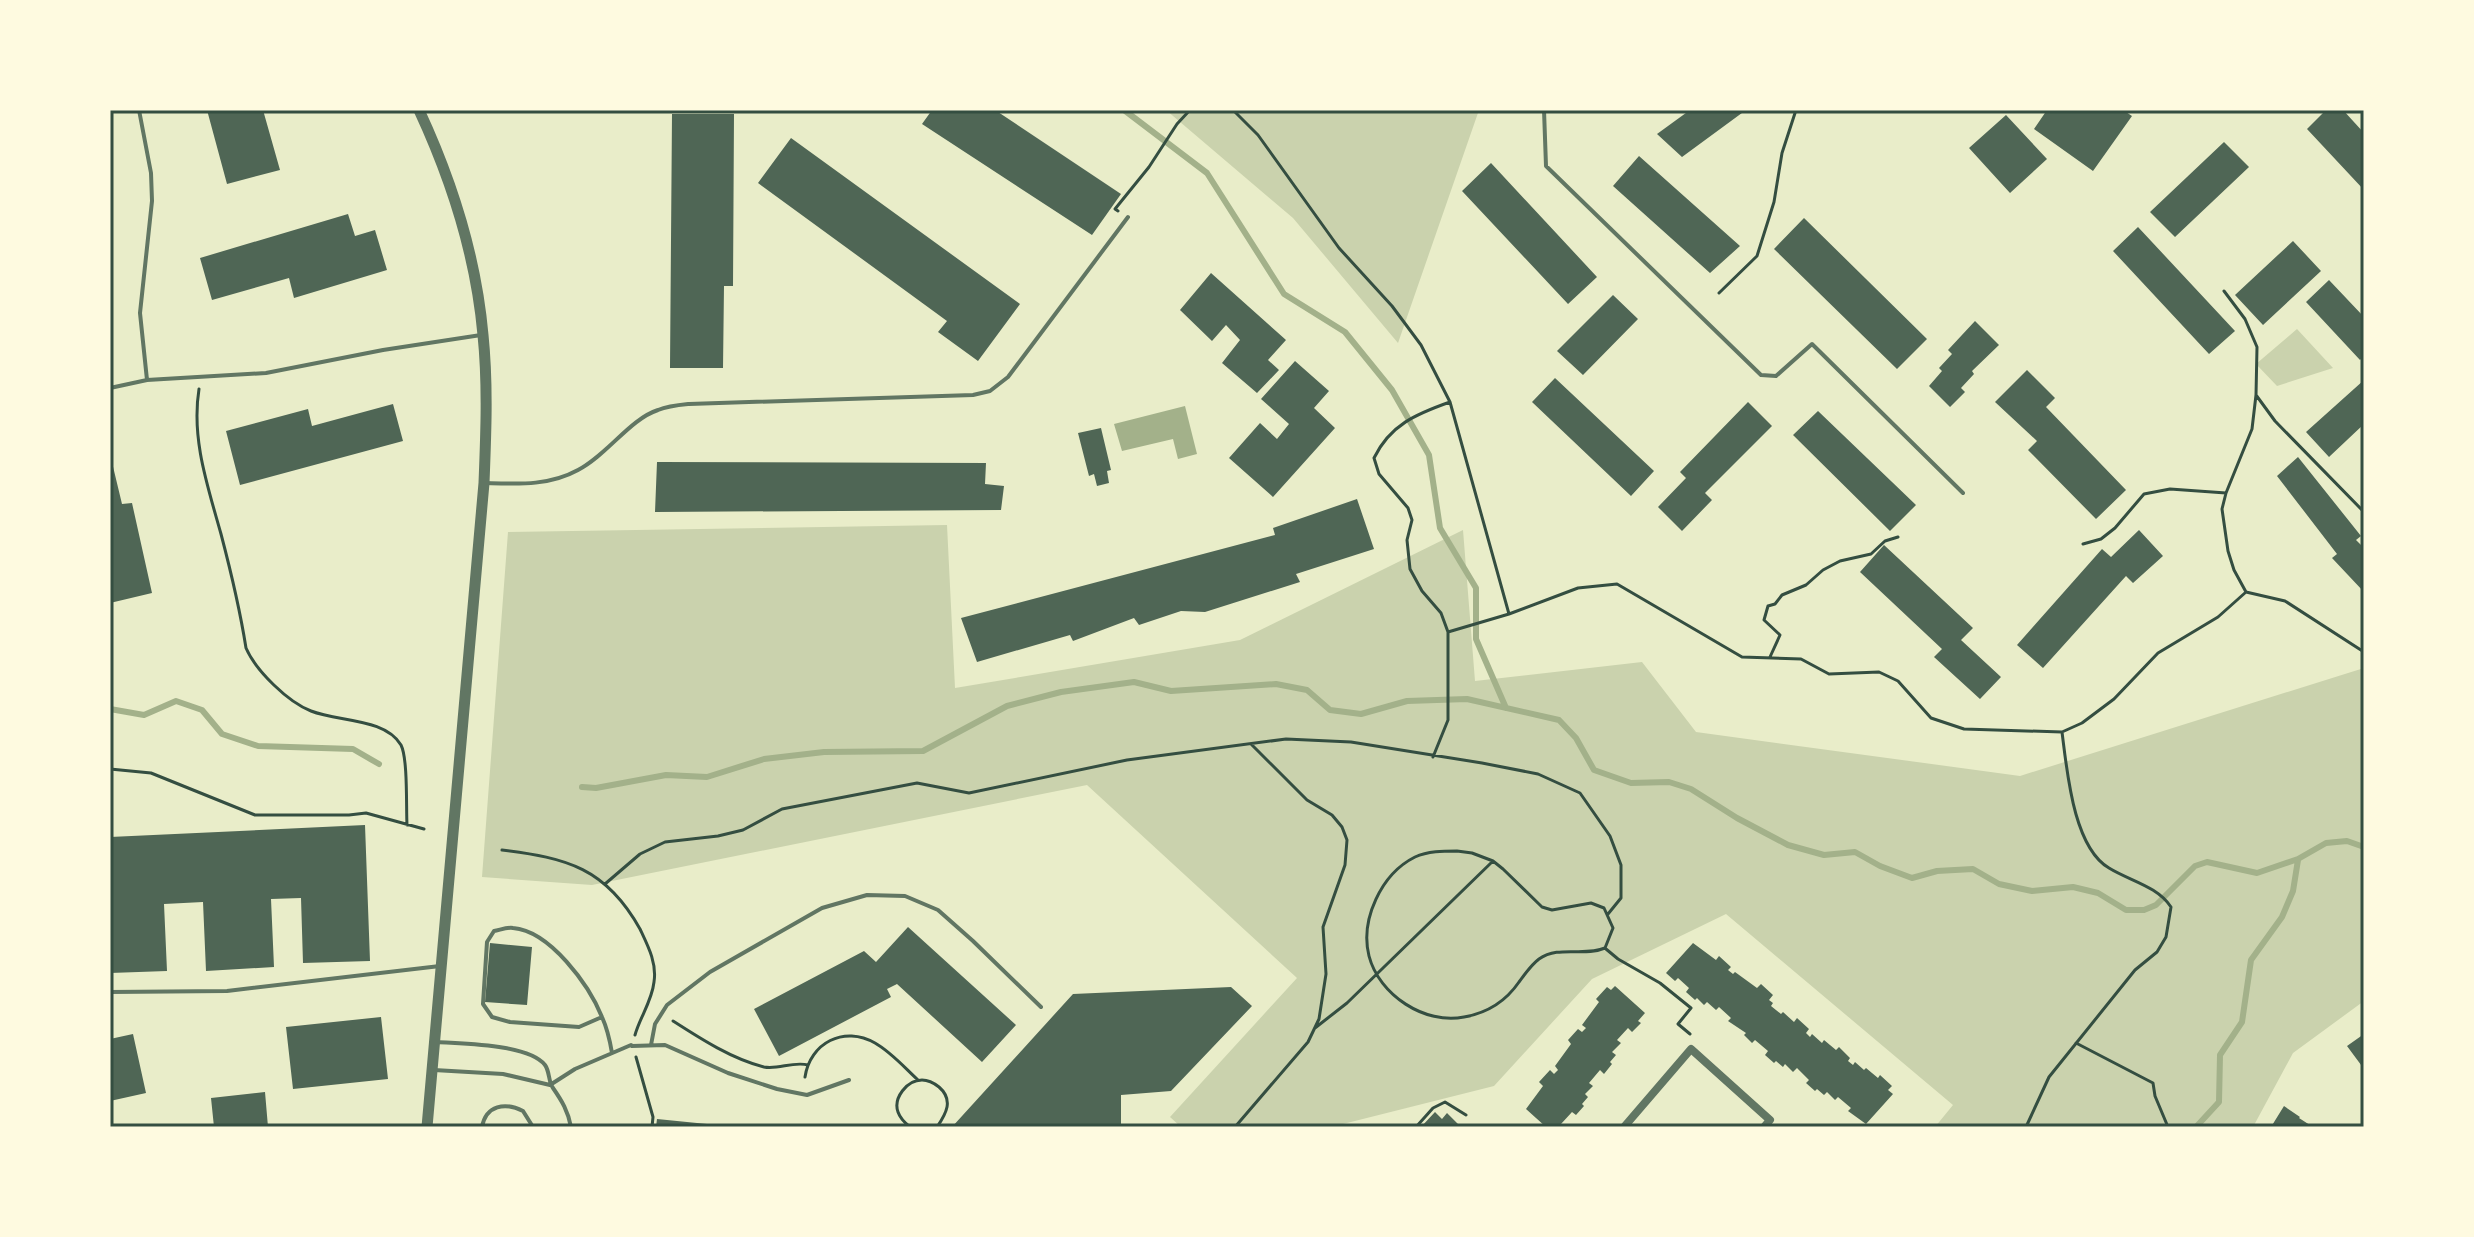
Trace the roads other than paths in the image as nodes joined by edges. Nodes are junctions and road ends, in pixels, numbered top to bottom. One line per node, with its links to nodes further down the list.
1 (139, 110): 6 (lane)
2 (419, 110): 5 (street)
3 (1544, 110): 9 (lane)
4 (1128, 217): 8 (lane)
5 (483, 334): 6 (lane); 8 (street)
6 (147, 380): 7 (lane)
7 (110, 388)
8 (484, 483): 10 (street)
9 (1963, 493)
10 (443, 966): 11 (lane); 14 (street)
11 (110, 992)
12 (1041, 1007): 15 (lane)
13 (602, 1017): 13 (lane); 16 (lane)
14 (436, 1042): 17 (street); 19 (lane)
15 (651, 1045): 16 (lane); 18 (lane)
16 (612, 1053): 19 (lane)
17 (433, 1070): 19 (lane); 20 (street)
18 (849, 1080)
19 (550, 1085): 23 (lane)
20 (427, 1127)
21 (482, 1127): 22 (lane)
22 (533, 1127)
23 (571, 1127)
24 (1624, 1127): 25 (street)
25 (1764, 1127)

